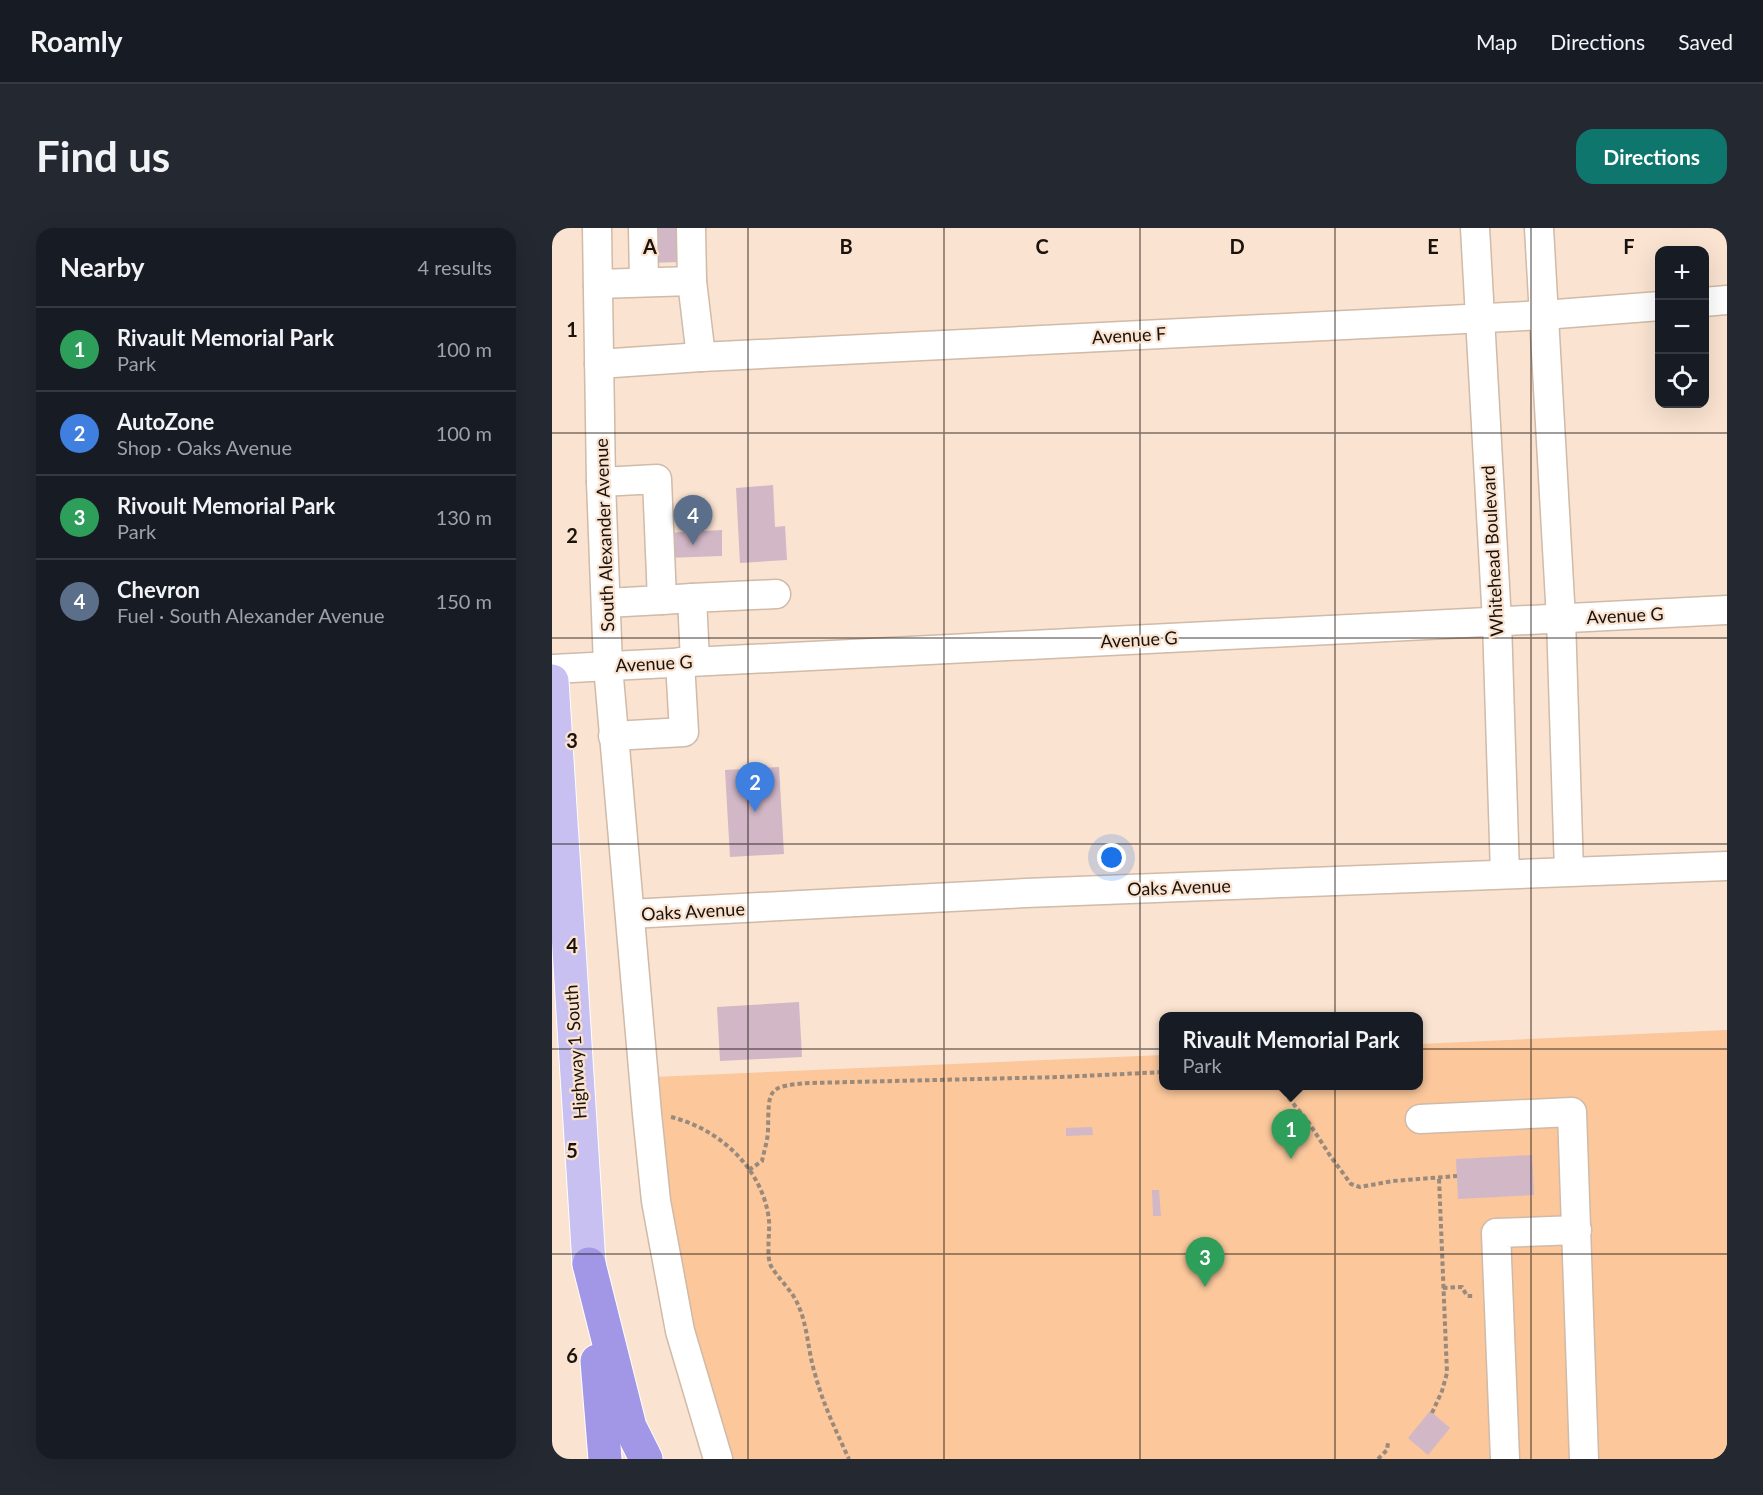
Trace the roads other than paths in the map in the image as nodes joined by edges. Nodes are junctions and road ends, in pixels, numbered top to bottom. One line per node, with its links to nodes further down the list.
1 (597, 228): 8 (street, South Alexander Avenue)
2 (643, 228): 7 (street)
3 (691, 228): 6 (street)
4 (1474, 228): 13 (street, Whitehead Boulevard)
5 (1539, 228): 12 (street)
6 (692, 281): 7 (street); 14 (street)
7 (644, 282): 8 (street)
8 (598, 284): 15 (street, South Alexander Avenue)
9 (1727, 300): 10 (street)
10 (1709, 302)
11 (1655, 306): 12 (street, Avenue F)
12 (1544, 315): 13 (street, Avenue F); 22 (street)
13 (1480, 318): 14 (street, Avenue F); 23 (street, Whitehead Boulevard)
14 (701, 357): 15 (street, Avenue F)
15 (599, 364): 16 (street, South Alexander Avenue)
16 (601, 482): 19 (street); 20 (street, South Alexander Avenue)
17 (776, 594): 18 (street)
18 (692, 598): 19 (street); 24 (street)
19 (662, 600): 20 (street)
20 (606, 603): 25 (street, South Alexander Avenue)
21 (1727, 610): 22 (street, Avenue G)
22 (1561, 619): 23 (street, Avenue G); 30 (street)
23 (1497, 622): 24 (street, Avenue G); 31 (street, Whitehead Boulevard)
24 (687, 662): 25 (street, Avenue G); 28 (street)
25 (608, 666): 26 (street, Avenue G); 28 (street, South Alexander Avenue)
26 (552, 669)
27 (552, 681): 35 (main road, Highway 1 South)
28 (613, 736): 32 (street, South Alexander Avenue)
29 (1727, 866): 30 (street, Oaks Avenue)
30 (1569, 871): 31 (street, Oaks Avenue)
31 (1505, 874): 32 (street, Oaks Avenue)
32 (630, 914): 38 (street, South Alexander Avenue)
33 (1420, 1119): 34 (street)
34 (1577, 1230): 39 (street); 40 (street)
35 (589, 1264): 36 (highway, Highway 1 South); 37 (highway)
36 (605, 1459)
37 (646, 1459)
38 (718, 1459)
39 (1505, 1459)
40 (1584, 1459)

